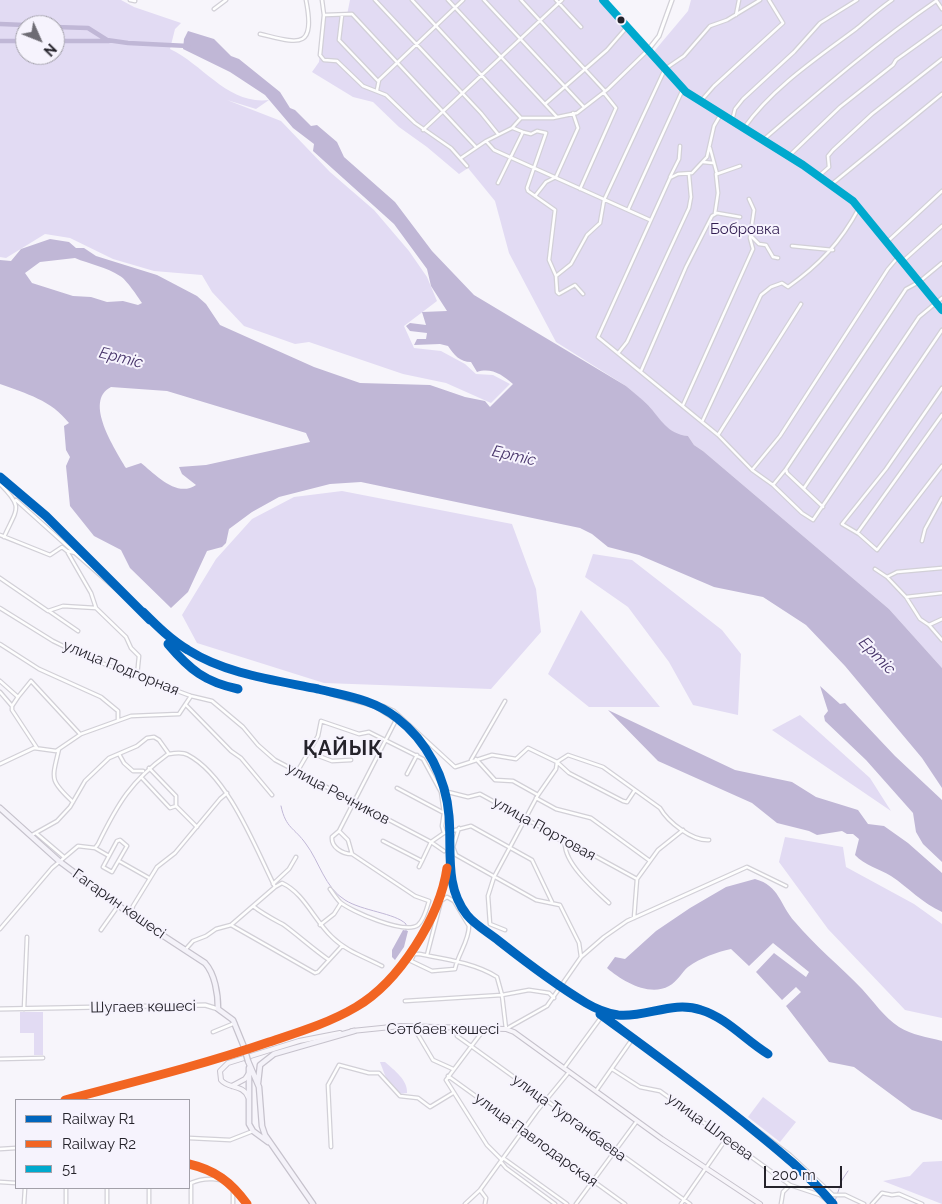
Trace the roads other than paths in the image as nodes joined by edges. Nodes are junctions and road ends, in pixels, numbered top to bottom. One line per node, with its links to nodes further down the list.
1 (130, 0): 22 (street)
2 (226, 0): 26 (street)
3 (306, 0): 36 (street)
4 (322, 0): 28 (street)
5 (375, 0): 38 (street)
6 (412, 0): 32 (street)
7 (448, 0): 25 (street)
8 (463, 0): 25 (street)
9 (484, 0): 37 (street)
10 (521, 0): 31 (street)
11 (556, 0): 23 (street)
12 (562, 0): 23 (street)
13 (603, 0): 33 (street)
14 (672, 0): 39 (street)
15 (739, 0): 30 (street)
16 (760, 0): 30 (street)
17 (769, 0): 53 (street)
18 (845, 0): 24 (street)
19 (857, 0): 24 (street)
20 (892, 0): 63 (street)
21 (936, 0): 27 (street); 67 (street)
22 (135, 1)
23 (559, 3): 31 (street); 34 (street)
24 (849, 5): 61 (street)
25 (455, 8): 32 (street); 40 (street)
26 (214, 9)
27 (942, 9)
28 (324, 15): 29 (street); 49 (street)
29 (342, 15): 42 (street); 46 (street)
30 (736, 15): 44 (street)
31 (540, 21): 37 (street); 43 (street)
32 (436, 25): 38 (street); 45 (street)
33 (627, 26): 39 (street); 43 (street)
34 (581, 27)
35 (942, 27): 72 (street)
36 (260, 34)
37 (520, 38): 40 (street); 47 (street)
38 (416, 44): 42 (street); 50 (street)
39 (648, 50): 44 (street); 51 (street)
40 (501, 56): 45 (street); 54 (street)
41 (942, 59): 82 (street)
42 (396, 62): 46 (street); 56 (street)
43 (584, 68): 47 (street); 51 (street)
44 (665, 69): 48 (street); 91 (street)
45 (481, 74): 50 (street); 60 (street)
46 (378, 81): 49 (street)
47 (564, 86): 54 (street); 55 (street)
48 (683, 89): 53 (street); 93 (street)
49 (377, 90): 64 (street)
50 (461, 92): 56 (street); 66 (street)
51 (604, 92): 55 (street); 87 (street)
52 (942, 94): 86 (street)
53 (700, 102): 58 (street)
54 (545, 104): 59 (street)
55 (584, 107): 57 (street)
56 (442, 111): 64 (street); 70 (street)
57 (574, 113): 59 (street); 83 (street)
58 (721, 114): 61 (street); 71 (street)
59 (557, 117): 60 (street)
60 (521, 118): 62 (street)
61 (732, 121): 63 (street)
62 (512, 128): 65 (street); 66 (street)
63 (744, 128): 67 (street)
64 (423, 130): 74 (street)
65 (523, 132): 73 (street); 79 (street)
66 (498, 134): 68 (street)
67 (763, 140): 72 (street)
68 (486, 141): 70 (street); 73 (street)
69 (680, 146): 84 (street)
70 (476, 147): 74 (street)
71 (710, 148): 75 (street); 76 (street)
72 (789, 156): 82 (street)
73 (510, 157): 79 (street); 85 (street)
74 (460, 158): 77 (street)
75 (703, 162): 76 (street); 81 (street)
76 (713, 163): 80 (street)
77 (467, 166)
78 (740, 166): 80 (street)
79 (534, 168): 83 (street); 89 (street)
80 (716, 173): 94 (street)
81 (689, 175): 84 (street); 116 (street)
82 (820, 176): 86 (street)
83 (556, 177): 87 (street); 89 (street)
84 (670, 178): 96 (street)
85 (498, 183)
86 (832, 184): 92 (street)
87 (580, 189): 91 (street)
88 (942, 191): 99 (street)
89 (535, 196): 108 (street)
90 (749, 199): 98 (street)
91 (604, 200): 93 (street); 108 (street)
92 (859, 208): 99 (street); 103 (street)
93 (628, 210): 96 (street)
94 (714, 214): 95 (street); 117 (street)
95 (740, 216)
96 (650, 220): 116 (street)
97 (942, 226): 106 (street)
98 (750, 236): 100 (street); 102 (street)
99 (887, 242): 104 (street)
100 (759, 244): 102 (street); 105 (street)
101 (792, 246): 103 (street)
102 (753, 249): 119 (street)
103 (833, 250): 121 (street)
104 (899, 256): 106 (street); 125 (street)
105 (778, 258)
106 (903, 261): 109 (street)
107 (942, 263): 109 (street)
108 (556, 276): 110 (street)
109 (919, 282): 112 (street); 124 (street)
110 (583, 294)
111 (942, 298): 112 (street)
112 (936, 303): 114 (street); 128 (street)
113 (801, 304): 122 (street)
114 (942, 310)
115 (942, 330): 131 (street)
116 (619, 352): 117 (street)
117 (641, 371): 119 (street)
118 (942, 388): 132 (street)
119 (682, 406): 121 (street)
120 (942, 415): 132 (street)
121 (702, 422): 122 (street)
122 (718, 435): 125 (street)
123 (942, 466): 132 (street)
124 (786, 469): 127 (street); 128 (street)
125 (752, 470): 127 (street)
126 (0, 484): 130 (street)
127 (773, 485): 131 (street)
128 (804, 488): 131 (street)
129 (942, 498): 135 (street)
130 (16, 500): 134 (street); 137 (street)
131 (823, 507)
132 (859, 534)
133 (0, 535): 134 (street)
134 (4, 537): 136 (street)
135 (922, 541)
136 (67, 552): 137 (street); 146 (street)
137 (74, 552): 144 (street)
138 (942, 568): 140 (street)
139 (875, 569): 140 (street)
140 (887, 577): 143 (street)
141 (0, 578): 147 (street)
142 (942, 593): 143 (street)
143 (906, 597): 149 (street)
144 (132, 603)
145 (0, 608): 153 (street, улица Подгорная)
146 (96, 608): 147 (street); 153 (street)
147 (48, 611): 150 (street)
148 (942, 619): 149 (street)
149 (929, 625): 151 (street)
150 (78, 631)
151 (942, 640)
152 (0, 644): 163 (street)
153 (137, 676): 157 (street, улица Подгорная)
154 (0, 681): 158 (street)
155 (0, 692): 161 (street)
156 (327, 693): 165 (street)
157 (191, 696): 160 (street); 179 (street, улица Речников)
158 (18, 697): 161 (street); 164 (street)
159 (505, 702): 174 (street)
160 (186, 705): 163 (street); 186 (street)
161 (12, 706): 166 (street)
162 (383, 706): 174 (street)
163 (118, 720): 164 (street)
164 (81, 734): 167 (street)
165 (387, 740): 168 (street); 171 (street); 189 (street)
166 (37, 748): 167 (street); 176 (street)
167 (59, 749): 188 (street)
168 (308, 752): 173 (street); 179 (street)
169 (119, 754): 170 (street); 178 (street); 188 (street)
170 (169, 754): 177 (street); 185 (street)
171 (417, 755): 180 (street); 192 (street)
172 (476, 759): 174 (street); 175 (street); 187 (street)
173 (351, 760)
174 (470, 761)
175 (557, 762): 183 (street); 183 (street); 187 (street)
176 (0, 764)
177 (149, 768): 178 (street); 190 (street)
178 (145, 771): 181 (street)
179 (297, 772): 189 (street, улица Речников)
180 (407, 774)
181 (141, 777): 190 (street); 205 (street)
182 (397, 788): 192 (street)
183 (635, 790): 196 (street)
184 (448, 792): 193 (street, улица Портовая)
185 (227, 794): 194 (street); 220 (street)
186 (272, 795)
187 (537, 797): 193 (street); 215 (street)
188 (73, 802): 199 (street)
189 (354, 802): 197 (street); 203 (street, улица Речников)
190 (176, 806): 194 (street)
191 (0, 808): 200 (highway, Гагарин көшесі)
192 (444, 813): 198 (street)
193 (525, 819): 204 (street, улица Портовая); 206 (street)
194 (197, 827): 218 (street)
195 (459, 828): 198 (street); 206 (street); 217 (street)
196 (683, 830): 201 (street); 215 (street)
197 (339, 831): 208 (street); 208 (street)
198 (444, 833): 203 (street)
199 (37, 834): 200 (street); 210 (street)
200 (30, 836): 212 (highway, Гагарин көшесі)
201 (709, 840)
202 (383, 841): 214 (street)
203 (431, 842): 207 (street, улица Речников); 214 (street)
204 (565, 844): 219 (street, улица Портовая); 225 (street)
205 (95, 848): 209 (street); 210 (street)
206 (510, 848): 217 (street); 223 (street)
207 (444, 851)
208 (352, 854): 224 (street)
209 (109, 856): 213 (street); 213 (street)
210 (64, 857): 212 (street)
211 (296, 858): 220 (street)
212 (59, 861): 226 (highway, Гагарин көшесі); 232 (street)
213 (119, 861): 218 (street)
214 (422, 861): 216 (street)
215 (650, 861): 219 (street)
216 (419, 867)
217 (494, 877): 223 (street); 234 (street)
218 (150, 878): 228 (street)
219 (637, 879): 229 (street)
220 (274, 885): 227 (street); 231 (street)
221 (786, 886): 229 (street)
222 (330, 890): 224 (street)
223 (552, 902): 239 (street)
224 (340, 903): 231 (street)
225 (609, 903)
226 (119, 904): 228 (highway, Гагарин көшесі); 233 (street)
227 (253, 906): 230 (street); 240 (street)
228 (130, 914): 237 (highway, Гагарин көшесі)
229 (634, 918): 239 (street)
230 (231, 925): 237 (street); 240 (street)
231 (320, 925): 236 (street)
232 (0, 929)
233 (101, 930)
234 (506, 930)
235 (26, 937): 247 (street)
236 (342, 946): 240 (street); 242 (street)
237 (185, 950): 248 (highway, Гагарин көшесі)
238 (427, 955): 241 (street); 241 (street); 241 (street)
239 (581, 958): 244 (street)
240 (329, 960)
241 (456, 962): 243 (street)
242 (382, 966)
243 (502, 995): 244 (street); 245 (street); 252 (street)
244 (554, 998): 252 (street)
245 (405, 1002)
246 (0, 1009): 247 (street, Шугаев көшесі)
247 (24, 1009): 248 (street, Шугаев көшесі)
248 (218, 1009): 249 (highway, Шугаев көшесі)
249 (235, 1023): 254 (street); 260 (highway, Шугаев көшесі, bridge)
250 (456, 1026): 251 (main road, Сәтбаев көшесі); 253 (main road, Сәтбаев көшесі); 257 (street, улица Турганбаева)
251 (485, 1028): 252 (main road, Сәтбаев көшесі); 257 (street)
252 (506, 1029): 261 (main road, Сәтбаев көшесі)
253 (354, 1031): 267 (main road, Сәтбаев көшесі); 269 (highway)
254 (213, 1032)
255 (418, 1033): 262 (street)
256 (633, 1038): 261 (street); 263 (street); 315 (street)
257 (471, 1046): 262 (street); 273 (street, улица Турганбаева)
258 (43, 1058): 259 (street)
259 (0, 1059)
260 (249, 1063): 265 (highway, Шугаев көшесі); 269 (highway, Шугаев көшесі)
261 (564, 1068): 264 (main road, Сәтбаев көшесі)
262 (453, 1069): 266 (street)
263 (612, 1069): 270 (street); 279 (street, улица Шлеева)
264 (569, 1072): 270 (main road, Сәтбаев көшесі); 273 (street)
265 (250, 1073): 267 (main road); 268 (highway, Шугаев көшесі)
266 (448, 1076): 271 (street); 276 (street, улица Павлодарская)
267 (232, 1086): 272 (main road, Сәтбаев көшесі)
268 (248, 1087): 269 (highway); 272 (highway)
269 (259, 1087): 275 (highway, Шугаев көшесі)
270 (596, 1091): 274 (main road, Сәтбаев көшесі)
271 (453, 1093): 281 (street); 285 (street)
272 (248, 1099): 277 (highway)
273 (547, 1102): 276 (street); 284 (street, улица Турганбаева)
274 (637, 1121): 284 (street); 286 (main road, Сәтбаев көшесі)
275 (262, 1126): 277 (highway); 280 (highway, Шугаев көшесі)
276 (523, 1130): 285 (street); 287 (street, улица Павлодарская)
277 (254, 1131): 278 (street); 280 (highway, Шугаев көшесі)
278 (190, 1138)
279 (726, 1139): 286 (street); 290 (street, улица Шлеева)
280 (271, 1144): 303 (highway, Шугаев көшесі)
281 (331, 1147)
282 (15, 1148): 283 (street)
283 (0, 1149)
284 (615, 1151): 287 (street); 296 (street, улица Турганбаева)
285 (502, 1160): 295 (street); 306 (street); 307 (street)
286 (706, 1168): 296 (street); 312 (main road, Сәтбаев көшесі)
287 (594, 1181): 308 (street); 309 (street, улица Павлодарская)
288 (0, 1182): 289 (street)
289 (15, 1183)
290 (790, 1185): 313 (street); 314 (street, улица Шлеева)
291 (24, 1189): 297 (street)
292 (66, 1189): 298 (street)
293 (107, 1189): 299 (street)
294 (149, 1189): 300 (street)
295 (480, 1190): 304 (street); 305 (street)
296 (684, 1200): 310 (street); 311 (street, улица Турганбаева)
297 (24, 1204)
298 (66, 1204)
299 (107, 1204)
300 (149, 1204)
301 (191, 1204): 302 (street)
302 (233, 1204)
303 (313, 1204)
304 (465, 1204)
305 (485, 1204)
306 (555, 1204)
307 (567, 1204)
308 (576, 1204)
309 (625, 1204)
310 (681, 1204)
311 (690, 1204)
312 (760, 1204)
313 (781, 1204)
314 (832, 1204)
315 (864, 1204)
316 (872, 1204): 317 (street)
317 (922, 1204)

